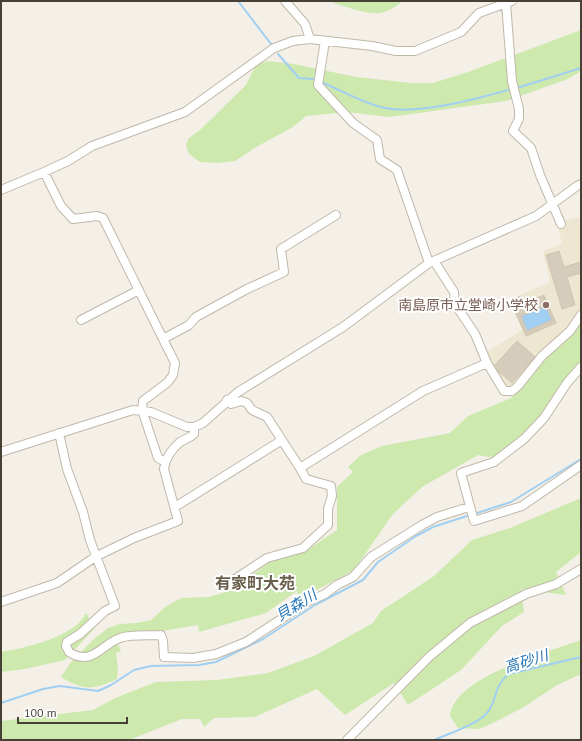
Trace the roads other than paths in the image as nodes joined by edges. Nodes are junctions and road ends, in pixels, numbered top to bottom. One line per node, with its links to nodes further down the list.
1 (285, 1): 3 (street)
2 (509, 2): 4 (street); 8 (street)
3 (310, 39): 4 (street); 5 (street)
4 (325, 40): 11 (street)
5 (44, 172): 7 (street); 12 (street)
6 (581, 184): 8 (street)
7 (1, 190)
8 (552, 205): 10 (street); 11 (street)
9 (336, 215): 15 (street)
10 (561, 224)
11 (431, 262): 16 (street); 18 (street)
12 (139, 290): 14 (street); 15 (street)
13 (581, 315): 16 (street)
14 (81, 320)
15 (163, 339): 19 (street)
16 (487, 363): 26 (street)
17 (581, 367): 28 (street)
18 (227, 400): 20 (street); 22 (street)
19 (142, 410): 20 (street); 21 (street); 24 (street)
20 (194, 427): 24 (street)
21 (59, 433): 23 (street); 29 (street)
22 (282, 440): 26 (street); 27 (street)
23 (1, 452)
24 (164, 462): 27 (street)
25 (581, 465): 28 (street)
26 (300, 468): 31 (street)
27 (175, 507): 29 (street)
28 (471, 512): 29 (street)
29 (95, 557): 32 (street)
30 (581, 569): 33 (street)
31 (235, 579)
32 (1, 602)
33 (347, 740)

